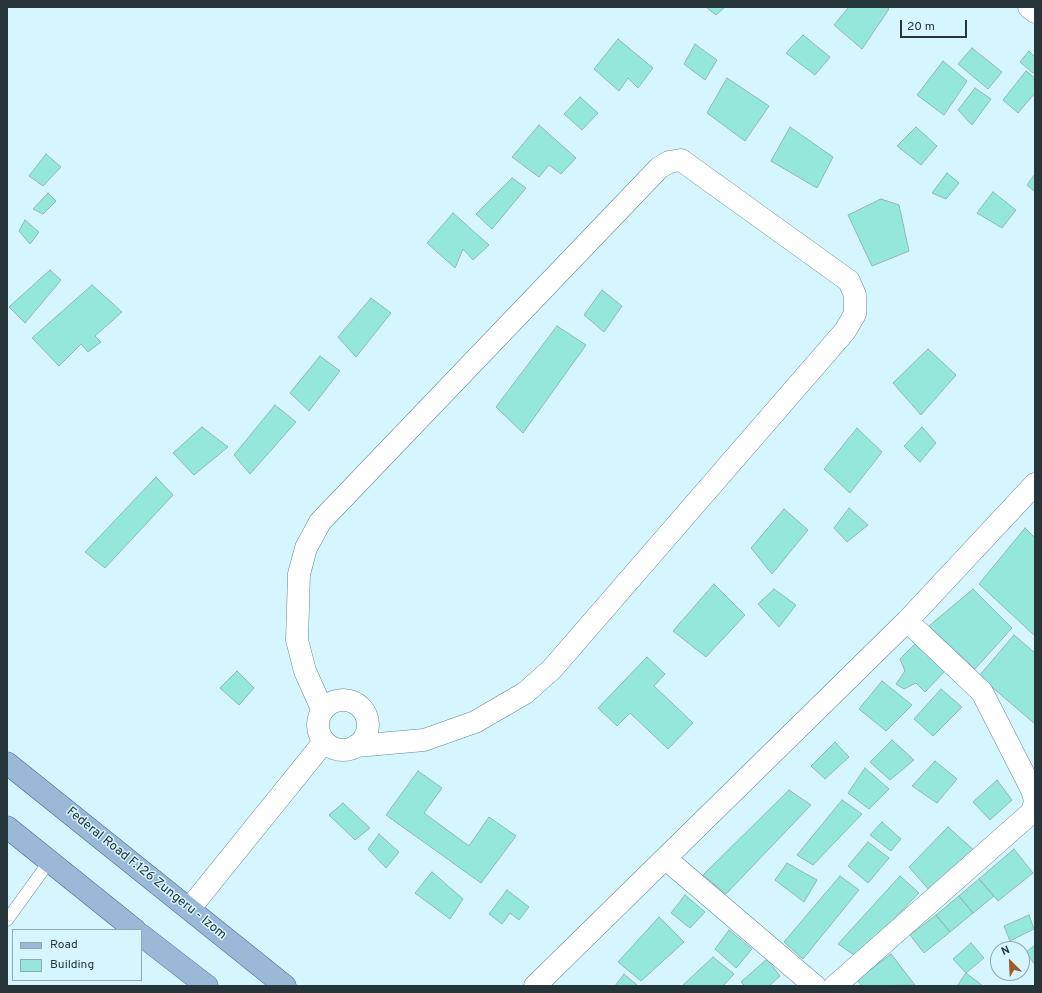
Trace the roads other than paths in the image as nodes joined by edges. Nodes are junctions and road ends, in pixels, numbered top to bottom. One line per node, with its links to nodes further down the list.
1 (1029, 7): 2 (street)
2 (1035, 12)
3 (1032, 492): 4 (street)
4 (907, 620): 9 (street); 11 (street)
5 (322, 709): 6 (street); 7 (street); 7 (street)
6 (324, 742): 7 (street); 13 (street)
7 (356, 746)
8 (7, 763): 13 (main road, Federal Road F.126 Zungeru - Izom)
9 (1035, 801): 17 (street)
10 (7, 827): 12 (main road)
11 (666, 859): 20 (street); 21 (street)
12 (49, 862): 14 (lane); 15 (main road)
13 (190, 908): 19 (main road, Federal Road F.126 Zungeru - Izom)
14 (7, 920)
15 (134, 929)
16 (142, 936): 18 (main road)
17 (839, 985)
18 (207, 986)
19 (285, 986)
20 (535, 986)
21 (815, 986)

